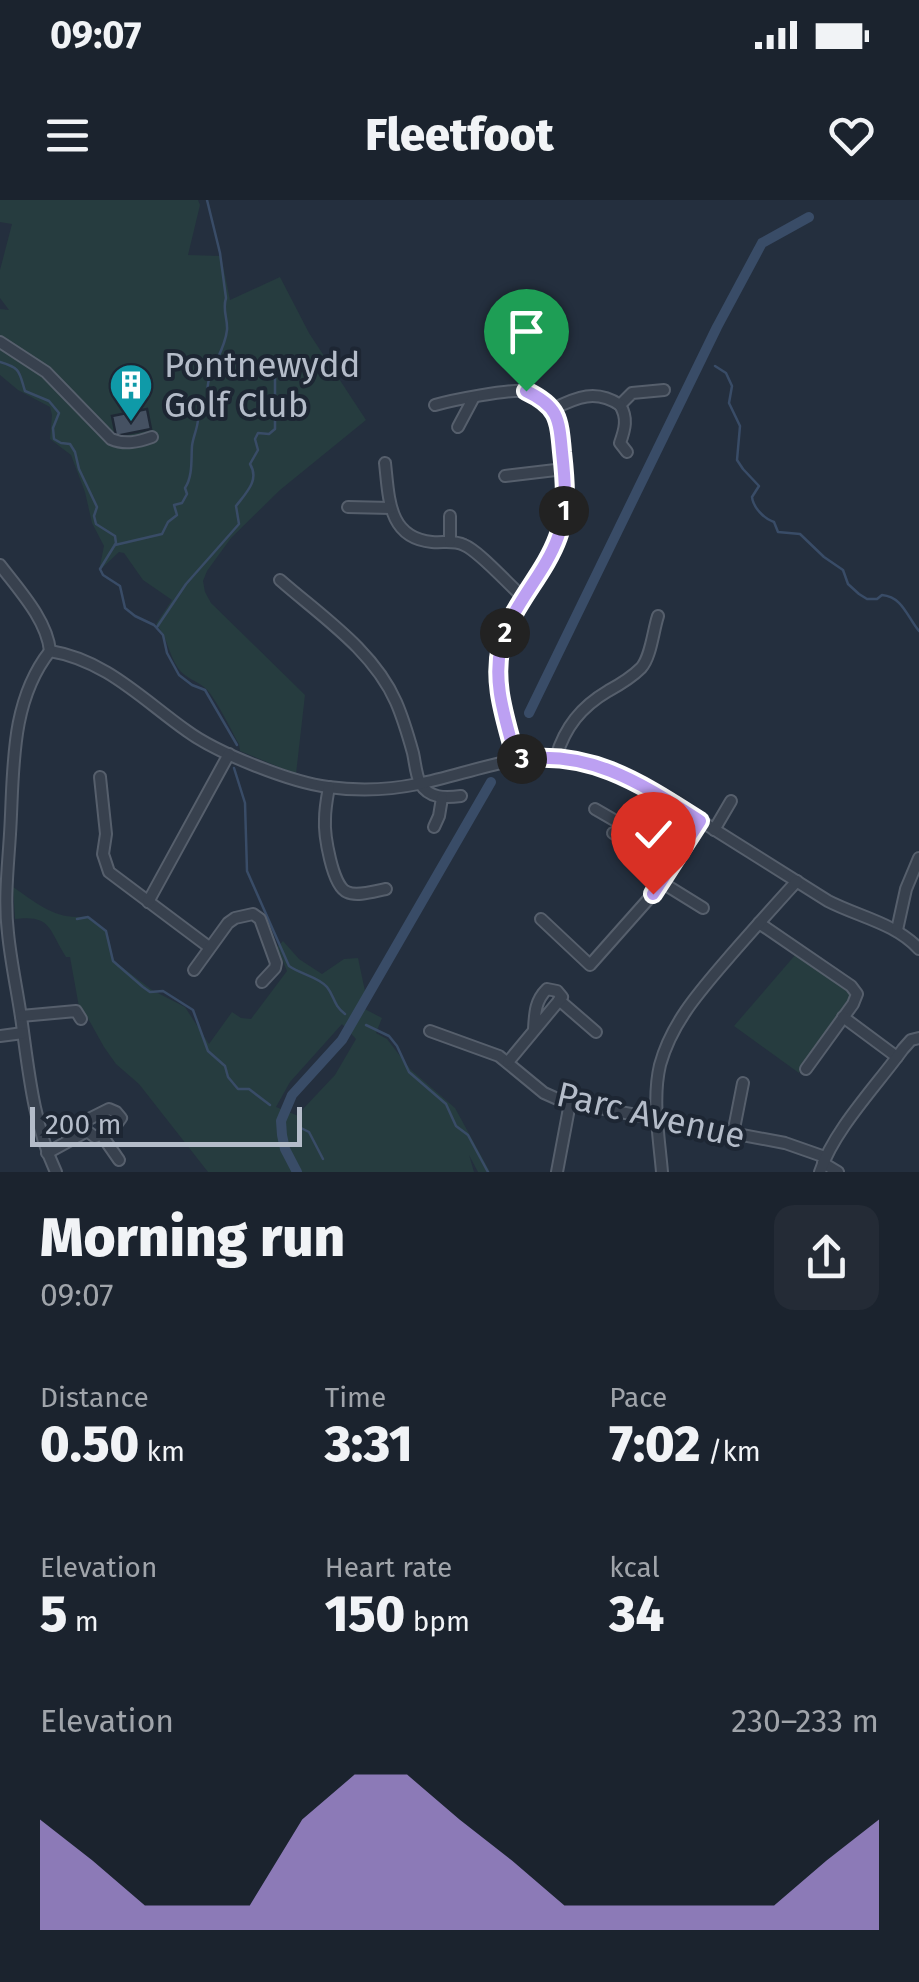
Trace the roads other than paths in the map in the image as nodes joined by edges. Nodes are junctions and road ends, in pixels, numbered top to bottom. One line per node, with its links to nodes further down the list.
1 (0, 342): 8 (street)
2 (664, 390): 4 (street)
3 (474, 397): 5 (street); 6 (street); 7 (street)
4 (620, 405): 6 (street); 9 (street)
5 (435, 406)
6 (554, 409): 11 (street)
7 (458, 427)
8 (152, 438)
9 (627, 452)
10 (386, 463): 14 (street)
11 (564, 469): 12 (street); 19 (street)
12 (505, 476)
13 (348, 508): 14 (street)
14 (392, 508): 16 (street)
15 (450, 516): 16 (street)
16 (450, 542): 19 (street)
17 (0, 565): 21 (street)
18 (280, 580): 26 (street)
19 (523, 597): 24 (street)
20 (658, 616): 23 (street)
21 (50, 652): 22 (street); 42 (street)
22 (229, 754): 27 (street); 43 (street)
23 (556, 758): 24 (street); 32 (street)
24 (516, 760): 26 (street)
25 (100, 778): 43 (street)
26 (420, 784): 27 (street); 29 (street)
27 (329, 787): 41 (street)
28 (461, 796): 29 (street)
29 (442, 798): 33 (street)
30 (731, 800): 34 (street)
31 (596, 809): 36 (street)
32 (700, 821): 34 (street); 36 (street)
33 (434, 827)
34 (714, 830): 39 (street)
35 (613, 833): 38 (street)
36 (678, 857): 38 (street)
37 (919, 858): 47 (street)
38 (671, 868): 40 (street)
39 (797, 881): 46 (street); 47 (street)
40 (661, 882): 44 (street); 45 (street)
41 (386, 889)
42 (3, 898): 52 (street)
43 (148, 902): 48 (street)
44 (704, 908)
45 (541, 920)
46 (759, 923): 53 (street); 65 (street)
47 (897, 930): 49 (street)
48 (209, 946): 50 (street); 51 (street)
49 (919, 949)
50 (194, 970)
51 (262, 982)
52 (21, 1016): 54 (street); 57 (street)
53 (843, 1017): 60 (street); 62 (street)
54 (81, 1018)
55 (430, 1031): 61 (street, Parc Avenue)
56 (596, 1032): 61 (street)
57 (23, 1033): 58 (street); 69 (street)
58 (0, 1036)
59 (919, 1038): 60 (street)
60 (898, 1057): 71 (street)
61 (508, 1062): 64 (street, Parc Avenue)
62 (806, 1069)
63 (743, 1084): 68 (street)
64 (570, 1103): 65 (street, Parc Avenue); 73 (street)
65 (658, 1120): 68 (street, Parc Avenue); 74 (street)
66 (87, 1131): 67 (street); 67 (street); 69 (street)
67 (101, 1134): 70 (street)
68 (734, 1134): 71 (street, Parc Avenue)
69 (47, 1153): 72 (street)
70 (119, 1160)
71 (823, 1164): 75 (street, Parc Avenue)
72 (56, 1172)
73 (557, 1172)
74 (662, 1172)
75 (838, 1172)

